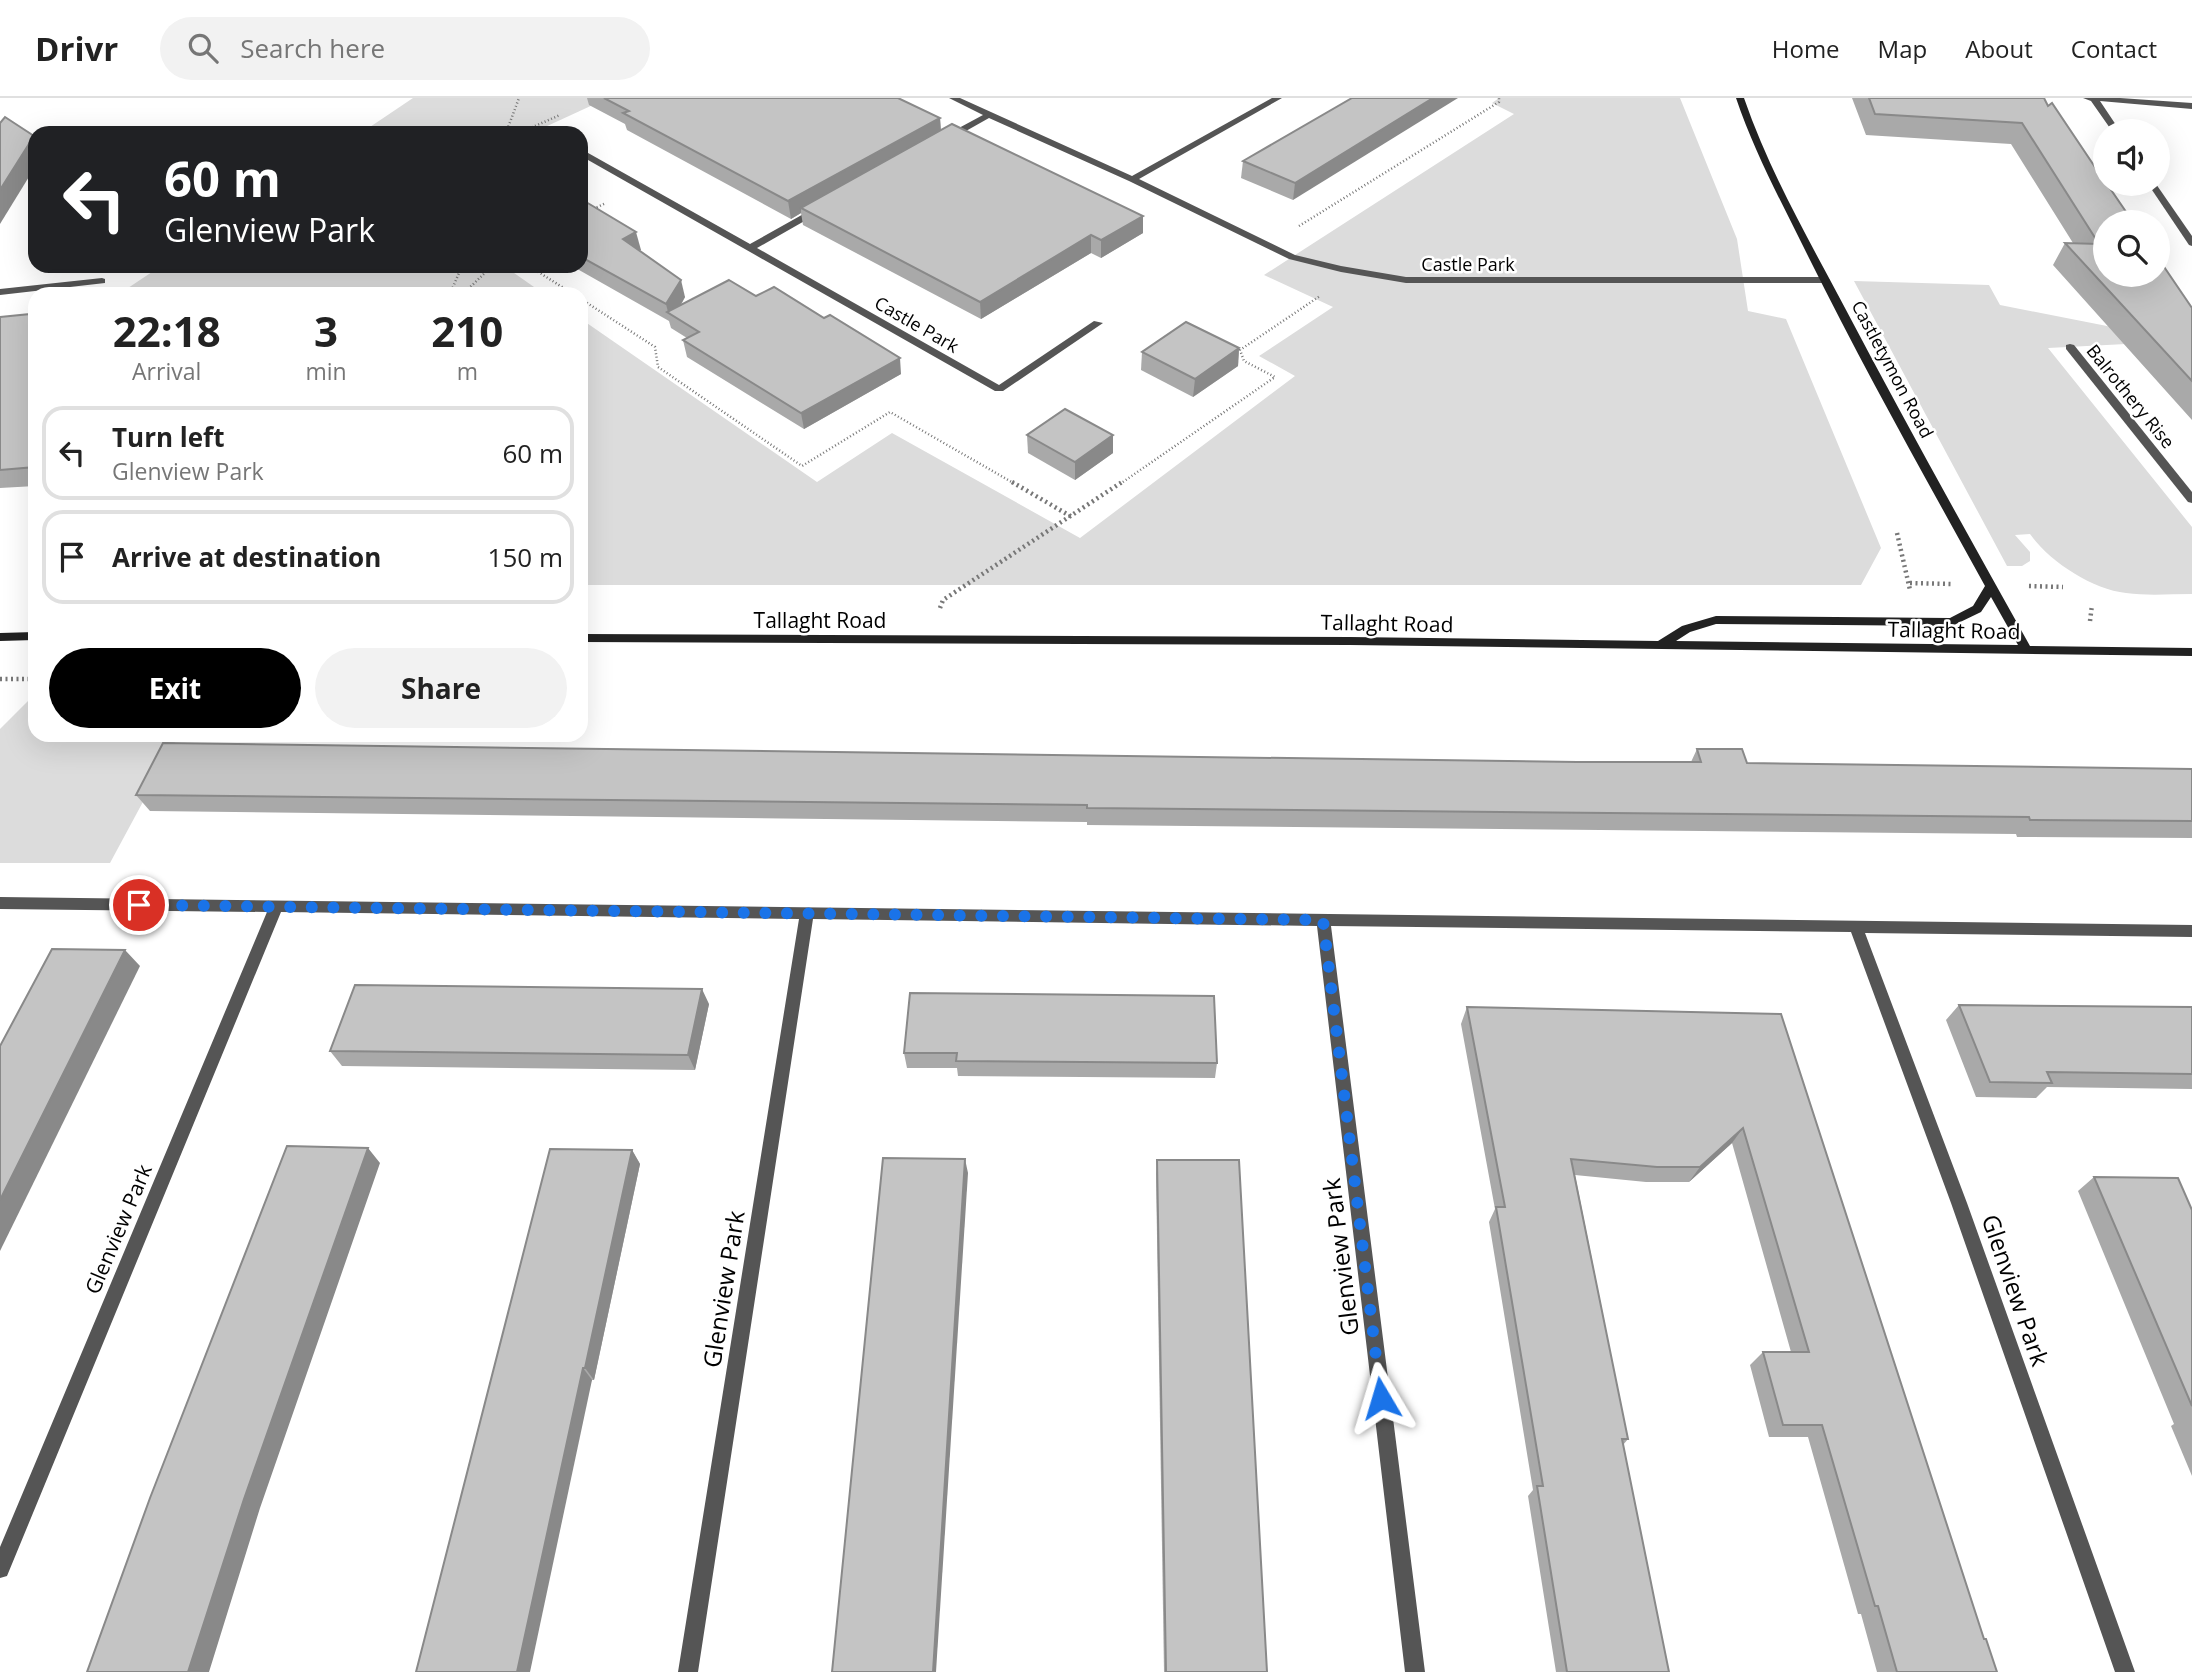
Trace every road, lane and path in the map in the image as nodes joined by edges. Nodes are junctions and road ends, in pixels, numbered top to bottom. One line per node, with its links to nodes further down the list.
1 (519, 98): 12 (path)
2 (953, 98): 9 (street, Castle Park)
3 (1278, 98): 16 (street)
4 (1499, 98): 21 (path)
5 (1740, 98): 26 (street, Castletymon Road)
6 (2087, 98): 7 (street)
7 (2093, 98): 8 (street); 11 (street)
8 (2192, 106)
9 (988, 115): 14 (street); 16 (street, Castle Park)
10 (560, 116): 13 (path)
11 (2108, 119)
12 (509, 126)
13 (536, 126)
14 (935, 145)
15 (588, 156): 23 (street, Castle Park)
16 (1132, 179): 26 (street, Castle Park)
17 (2160, 196): 22 (street)
18 (613, 200): 20 (path)
19 (827, 205): 23 (street)
20 (588, 212)
21 (1294, 229)
22 (2192, 243)
23 (752, 247): 35 (street, Castle Park)
24 (485, 273): 29 (path)
25 (540, 273): 30 (path)
26 (1825, 280): 41 (street, Castletymon Road)
27 (102, 281): 28 (street)
28 (46, 287)
29 (470, 287)
30 (561, 287)
31 (28, 289): 32 (street)
32 (0, 292)
33 (1324, 293): 38 (path)
34 (588, 304): 38 (path)
35 (1098, 323)
36 (2070, 347): 37 (street, Balrothery Rise)
37 (2192, 499)
38 (1072, 517): 44 (path)
39 (1897, 533): 40 (path)
40 (1954, 584)
41 (1992, 585): 48 (street); 49 (street, Castletymon Road)
42 (2020, 586): 43 (path)
43 (2063, 587)
44 (943, 600)
45 (0, 636): 46 (street)
46 (28, 636)
47 (588, 638): 48 (street, Tallaght Road)
48 (1661, 645): 49 (street, Tallaght Road)
49 (2027, 651): 50 (street, Tallaght Road)
50 (2192, 652)
51 (0, 679): 52 (path)
52 (28, 679)
53 (0, 903): 54 (street)
54 (277, 906): 55 (street); 59 (street, Glenview Park)
55 (807, 913): 56 (street); 60 (street, Glenview Park)
56 (1323, 920): 57 (street); 61 (street, Glenview Park)
57 (1856, 927): 58 (street); 62 (street, Glenview Park)
58 (2192, 931)
59 (0, 1569)
60 (688, 1672)
61 (1415, 1672)
62 (2125, 1672)

